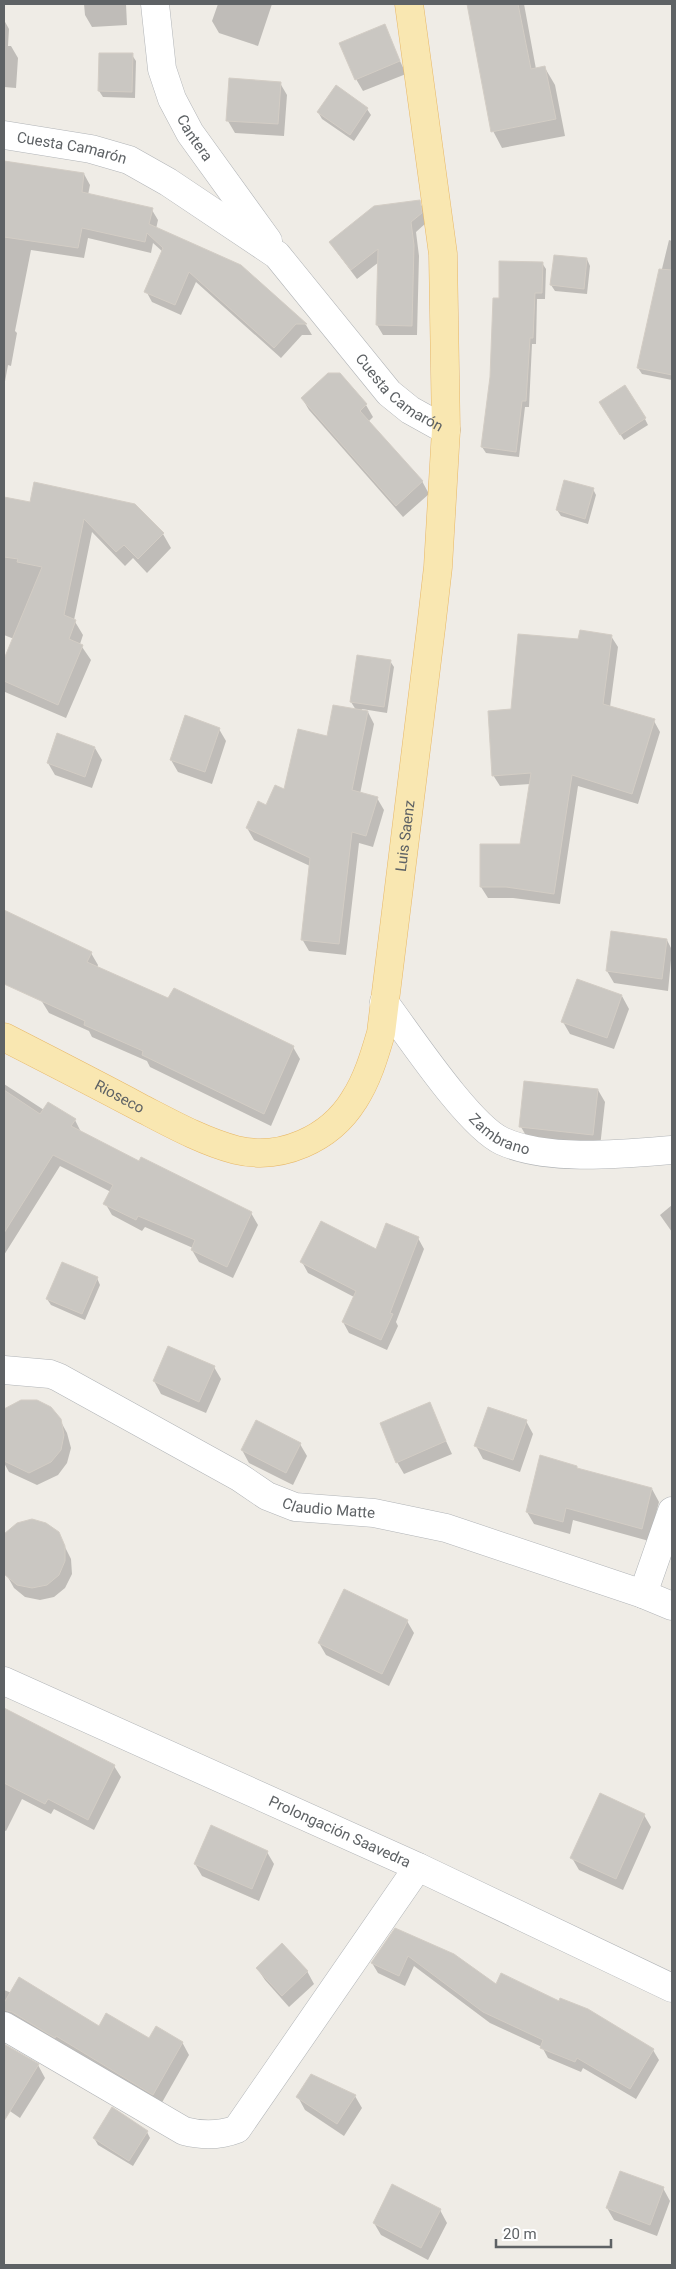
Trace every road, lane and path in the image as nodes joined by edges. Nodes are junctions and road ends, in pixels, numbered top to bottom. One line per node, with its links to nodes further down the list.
1 (155, 4): 4 (street, Cantera)
2 (409, 4): 5 (main road, Cuesta Camarón)
3 (4, 135): 4 (street, Cuesta Camarón)
4 (278, 255): 5 (street, Cuesta Camarón)
5 (446, 430): 6 (main road, Luis Saenz)
6 (384, 1002): 8 (main road, Luis Saenz); 9 (street, Zambrano)
7 (4, 1037): 8 (main road, Rioseco)
8 (237, 1150)
9 (672, 1150)
10 (4, 1370): 12 (street, Claudio Matte)
11 (672, 1511): 12 (street)
12 (643, 1594): 13 (street, Claudio Matte)
13 (672, 1606)
14 (4, 1681): 15 (street, Prolongación Saavedra)
15 (418, 1867): 16 (street, Prolongación Saavedra); 17 (street)
16 (672, 1988)
17 (4, 2026)

